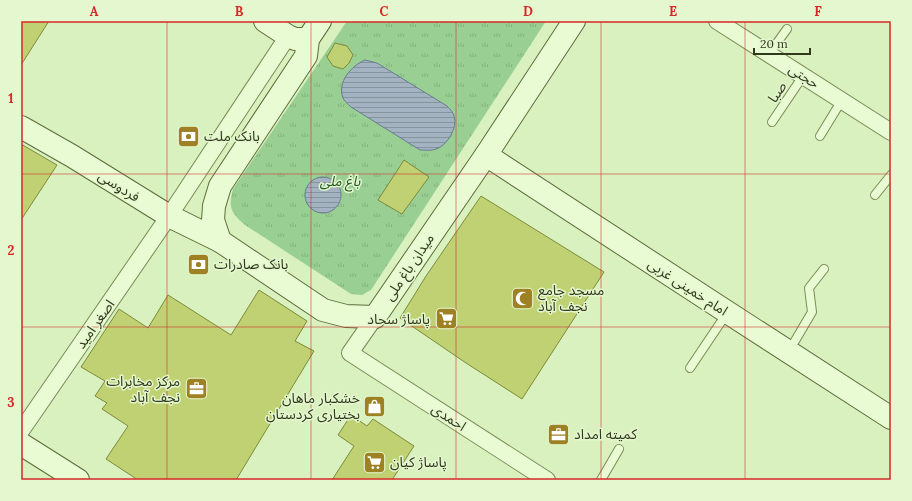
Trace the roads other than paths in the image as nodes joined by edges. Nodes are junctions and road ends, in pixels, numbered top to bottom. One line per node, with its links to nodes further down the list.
1 (265, 21): 5 (main road)
2 (574, 21): 13 (main road, میدان باغ ملی)
3 (717, 21): 6 (street, حجتی)
4 (787, 29): 6 (lane)
5 (306, 32): 16 (street, اصغر امید); 17 (main road)
6 (769, 54): 7 (street, حجتی)
7 (803, 76): 8 (street, حجتی); 9 (lane, صبا)
8 (842, 100): 11 (street, حجتی); 12 (lane)
9 (772, 122)
10 (21, 127): 16 (main road, فردوسی)
11 (891, 132)
12 (820, 136)
13 (486, 155): 19 (main road, امام خمینی غربی); 20 (main road, میدان باغ ملی)
14 (891, 176): 15 (lane)
15 (875, 195)
16 (169, 216): 17 (main road, فردوسی); 24 (street, اصغر امید)
17 (220, 241): 20 (main road)
18 (824, 268): 21 (lane)
19 (727, 312): 21 (main road, امام خمینی غربی); 22 (lane)
20 (375, 317): 27 (street, احمدی)
21 (789, 352): 23 (main road, امام خمینی غربی)
22 (690, 368)
23 (891, 418)
24 (21, 431)
25 (21, 444): 28 (main road)
26 (619, 449): 29 (lane)
27 (542, 479)
28 (78, 480)
29 (601, 480)

